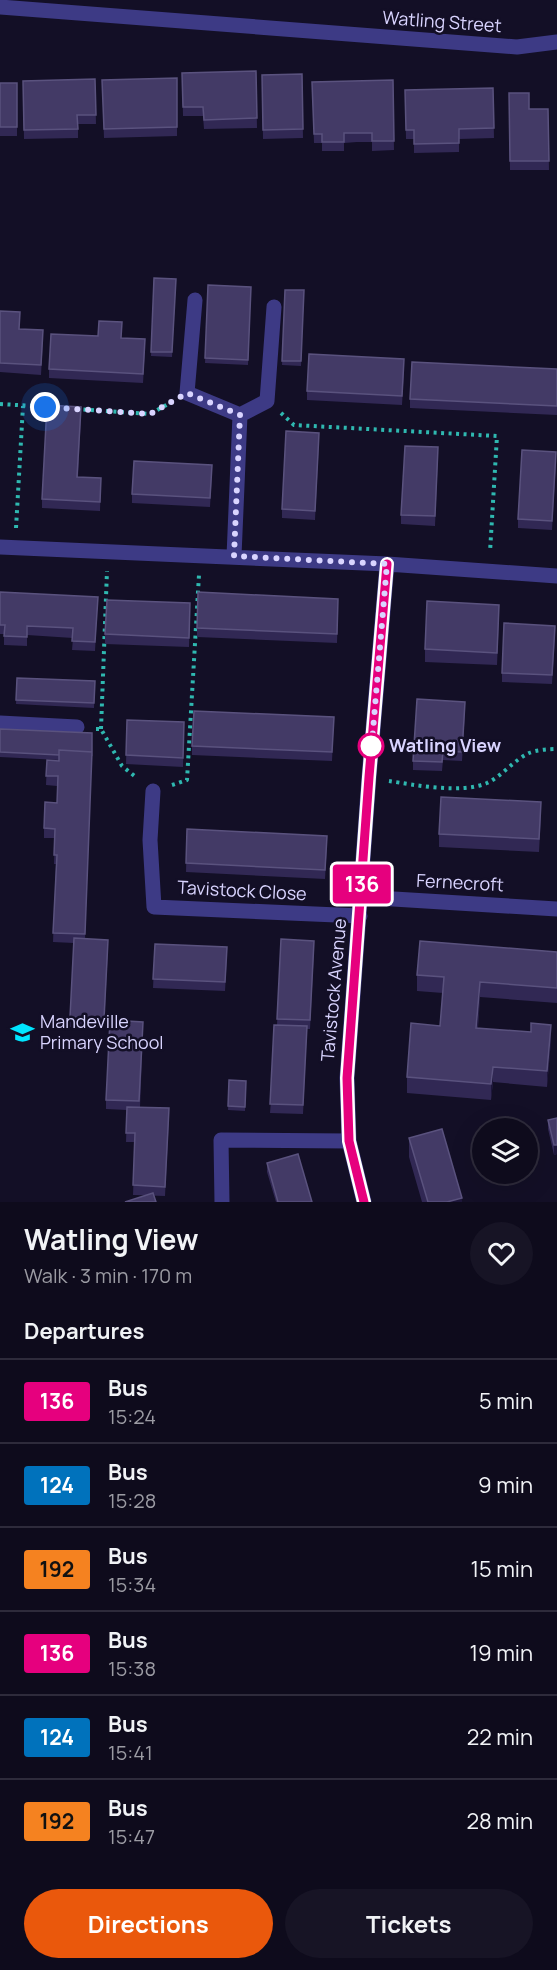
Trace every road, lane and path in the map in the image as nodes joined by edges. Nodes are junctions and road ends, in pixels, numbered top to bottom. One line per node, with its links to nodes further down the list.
1 (0, 7): 2 (street, Watling Street)
2 (557, 42)
3 (195, 300): 5 (street)
4 (274, 307): 6 (street)
5 (187, 393): 10 (path); 11 (street)
6 (267, 401): 11 (street); 17 (path)
7 (0, 404): 8 (path)
8 (23, 406): 9 (path); 12 (path)
9 (58, 408)
10 (70, 409)
11 (240, 415): 15 (street)
12 (8, 548): 13 (street)
13 (108, 552): 14 (street); 21 (path)
14 (200, 555): 15 (street); 24 (path)
15 (234, 556): 16 (street)
16 (387, 564): 17 (street); 23 (street, Tavistock Avenue)
17 (489, 571): 18 (street)
18 (557, 576)
19 (0, 723): 20 (street)
20 (77, 727): 21 (path)
21 (102, 729): 24 (path)
22 (557, 750): 23 (path)
23 (369, 777): 25 (street, Tavistock Avenue)
24 (153, 791): 27 (street, Tavistock Close)
25 (361, 897): 26 (street, Fernecroft); 27 (street, Tavistock Avenue)
26 (557, 909)
27 (360, 916): 28 (street, Tavistock Avenue)
28 (349, 1141): 29 (street); 30 (street, Tavistock Avenue)
29 (222, 1202)
30 (364, 1202)

